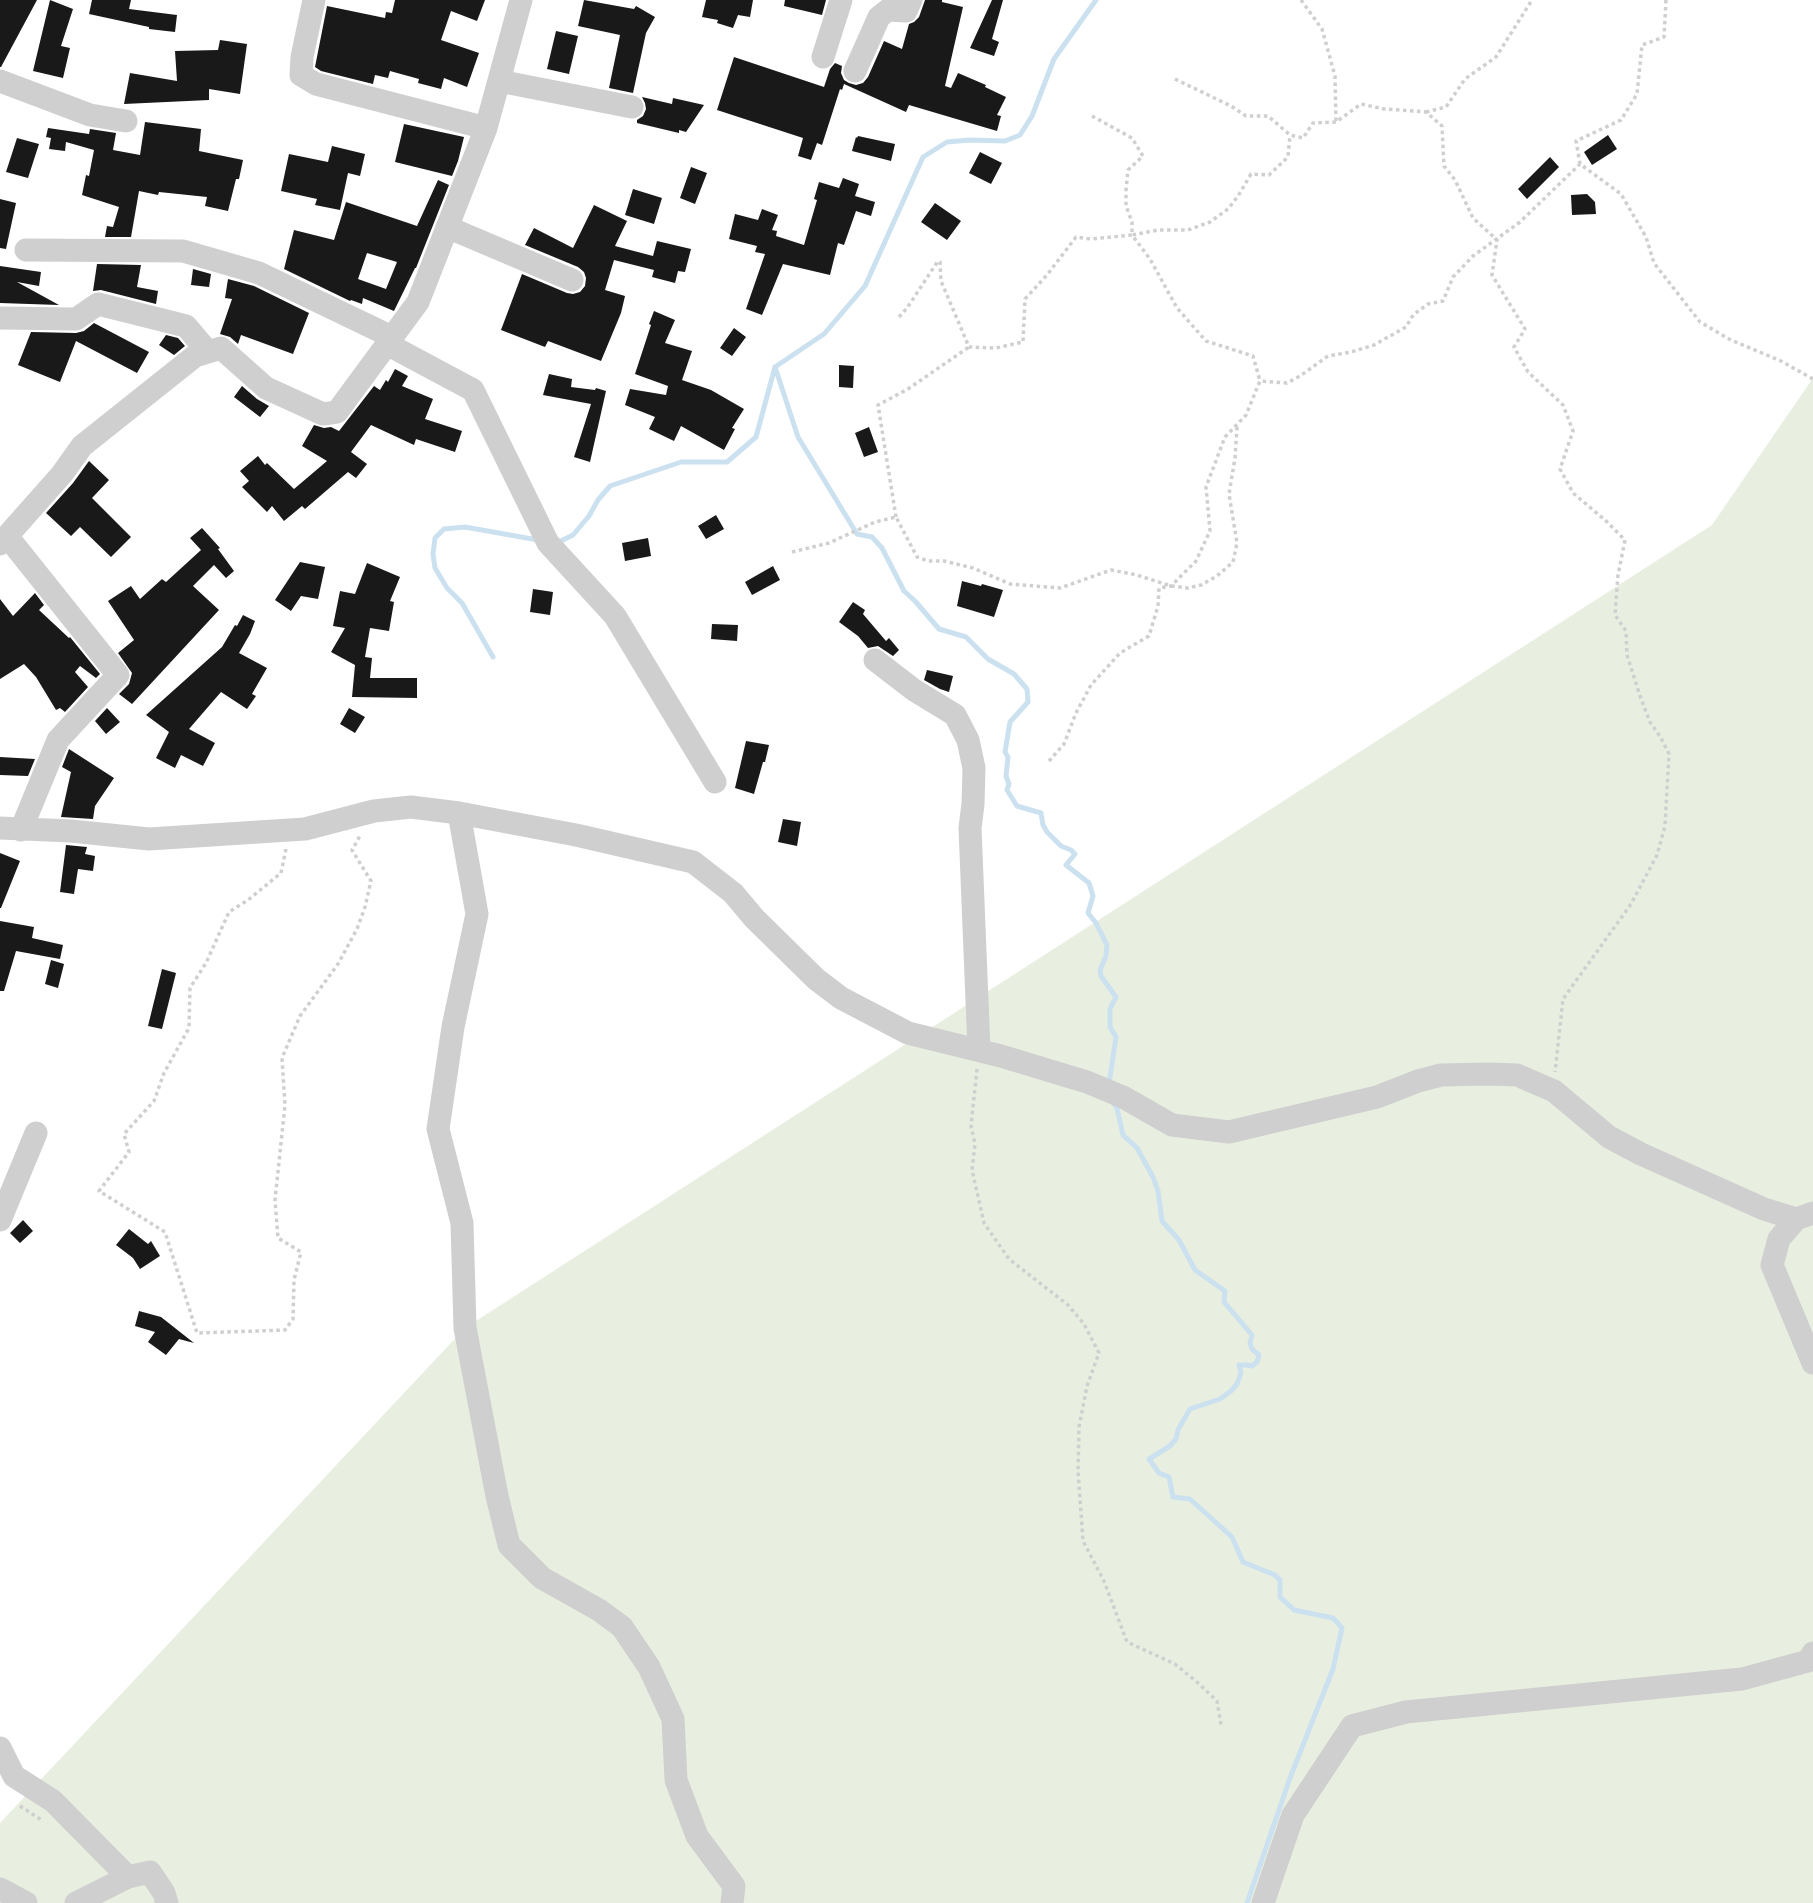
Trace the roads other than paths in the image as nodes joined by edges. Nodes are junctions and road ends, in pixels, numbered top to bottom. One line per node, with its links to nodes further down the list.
1 (314, 0): 11 (street)
2 (521, 0): 8 (street)
3 (841, 0): 5 (street)
4 (911, 0): 6 (street)
5 (823, 57)
6 (855, 71)
7 (0, 81): 10 (street)
8 (499, 81): 9 (street); 11 (street)
9 (632, 107)
10 (126, 121)
11 (486, 128): 12 (street)
12 (447, 226): 14 (street); 16 (street)
13 (26, 250): 16 (street)
14 (572, 280)
15 (0, 318): 17 (street)
16 (390, 340): 17 (street); 20 (street)
17 (208, 352): 18 (street)
18 (4, 540): 22 (street)
19 (875, 660): 23 (street)
20 (715, 782)
21 (459, 813): 22 (street); 23 (street); 35 (street)
22 (11, 829)
23 (979, 1050): 25 (street)
24 (36, 1133): 26 (street)
25 (1804, 1216): 27 (street)
26 (0, 1220)
27 (1813, 1363)
28 (1813, 1653): 36 (street)
29 (0, 1748): 30 (street)
30 (128, 1877): 33 (street); 34 (street)
31 (0, 1889): 32 (street)
32 (26, 1903)
33 (76, 1903)
34 (167, 1903)
35 (732, 1903)
36 (1263, 1903)

